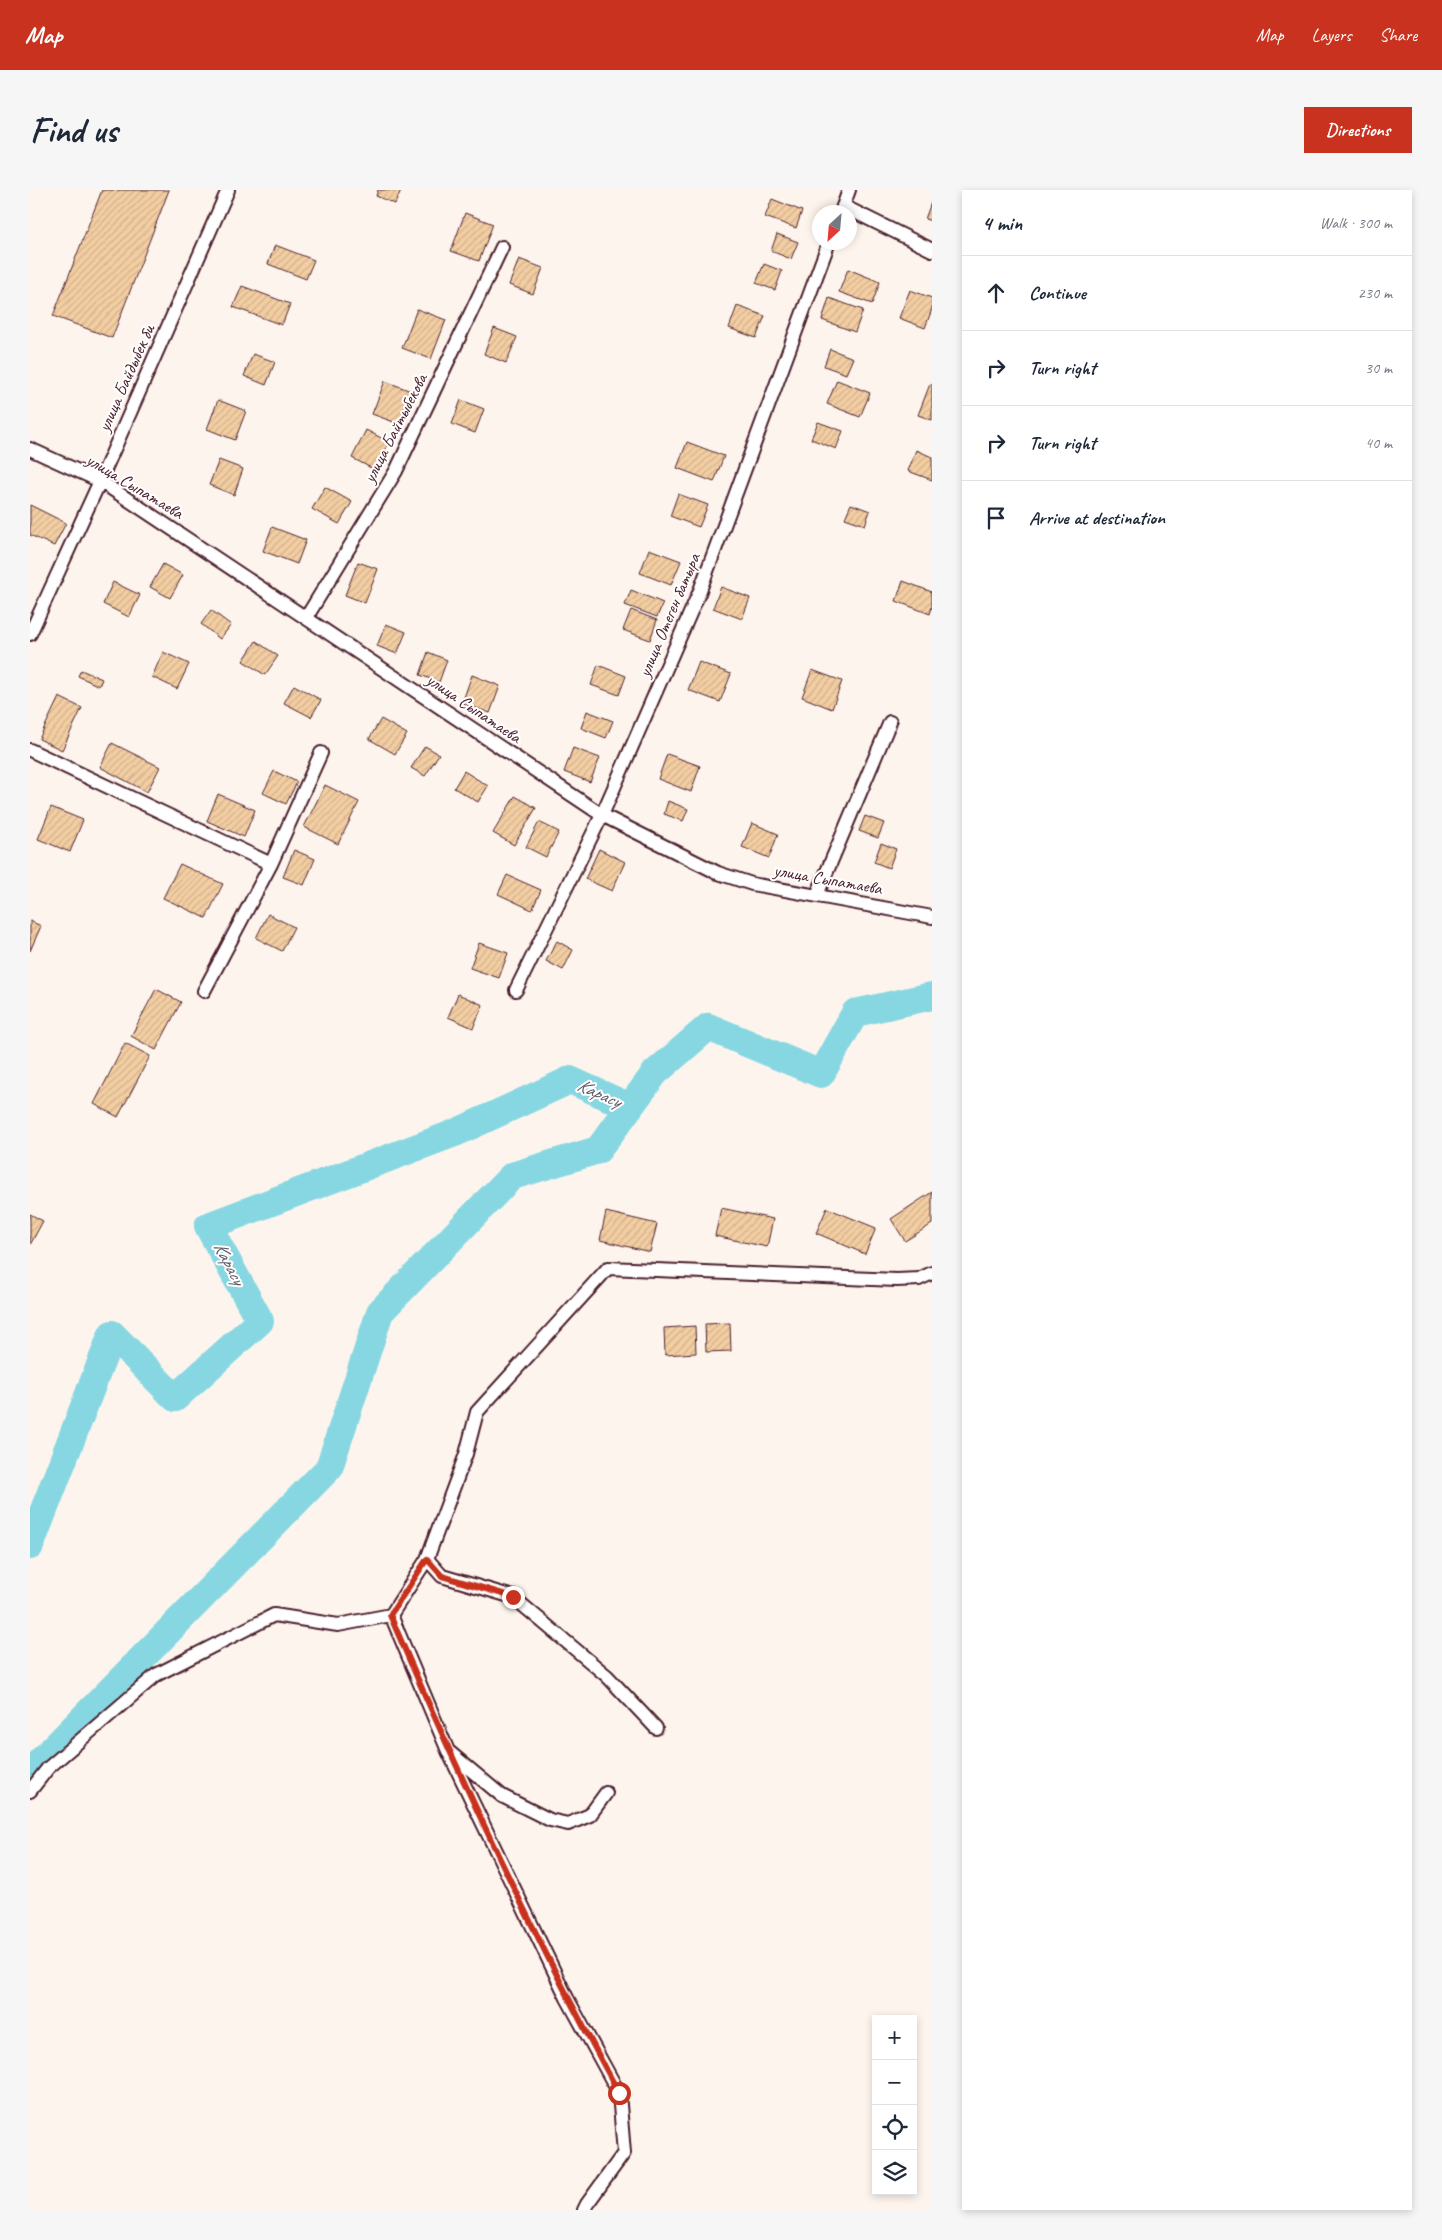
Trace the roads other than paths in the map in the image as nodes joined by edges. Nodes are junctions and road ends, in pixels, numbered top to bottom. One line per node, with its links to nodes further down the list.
1 (228, 190): 9 (street, улица Байдыбек би)
2 (849, 190): 3 (street)
3 (843, 205)
4 (857, 216): 7 (street)
5 (502, 247): 10 (street, улица Байтыбекова)
6 (826, 250): 15 (street, улица Отеген батыра)
7 (932, 250)
8 (30, 449): 9 (street, улица Сыпатаева)
9 (100, 481): 10 (street, улица Сыпатаева); 11 (street, улица Байдыбек би)
10 (306, 618): 15 (street, улица Сыпатаева)
11 (30, 634)
12 (890, 722): 17 (street)
13 (30, 750): 16 (street)
14 (321, 753): 16 (street)
15 (602, 815): 17 (street, улица Сыпатаева); 19 (street, улица Отеген батыра)
16 (271, 864): 20 (street)
17 (817, 895): 18 (street, улица Сыпатаева)
18 (932, 916)
19 (516, 990)
20 (204, 991)
21 (932, 1273): 22 (street)
22 (427, 1559): 23 (street); 24 (street)
23 (390, 1615): 25 (street); 26 (street)
24 (656, 1728)
25 (448, 1751): 27 (street); 28 (street)
26 (30, 1791)
27 (606, 1793)
28 (584, 2210)

